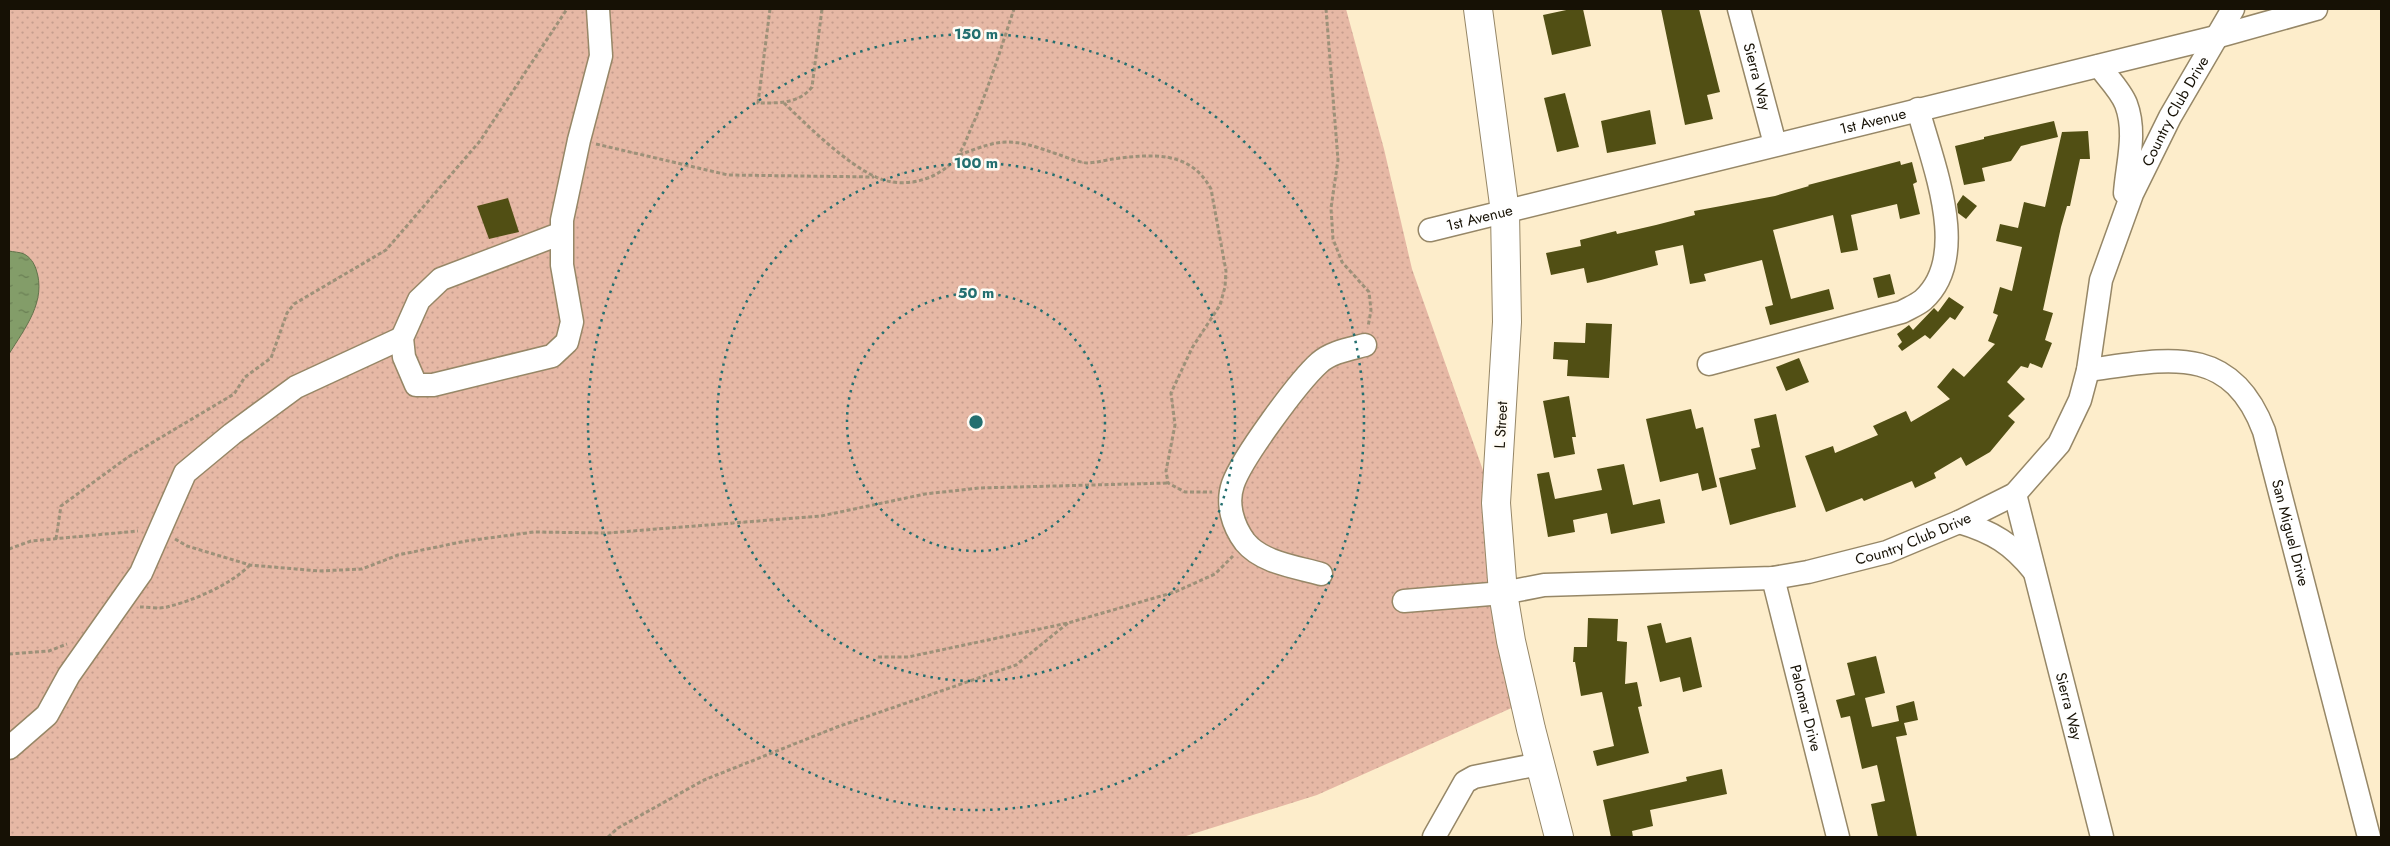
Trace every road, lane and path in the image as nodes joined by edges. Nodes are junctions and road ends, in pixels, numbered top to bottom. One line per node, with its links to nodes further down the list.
1 (567, 9): 32 (path)
2 (598, 9): 15 (street)
3 (770, 9): 13 (path)
4 (822, 9): 13 (path)
5 (1014, 9): 17 (path)
6 (1326, 9): 24 (path)
7 (1478, 9): 19 (main road, L Street)
8 (1739, 9): 16 (street, Sierra Way)
9 (2233, 9): 11 (street, Country Club Drive)
10 (2316, 9): 11 (street, 1st Avenue)
11 (2216, 37): 12 (street, 1st Avenue); 20 (street, Country Club Drive)
12 (2099, 66): 14 (street, 1st Avenue); 20 (street, Country Club Drive)
13 (784, 103): 18 (path)
14 (1918, 110): 16 (street, 1st Avenue); 25 (street)
15 (579, 140): 18 (path); 22 (street)
16 (1775, 144): 19 (street, 1st Avenue)
17 (958, 155): 18 (path); 27 (path)
18 (876, 177)
19 (1505, 212): 21 (street, 1st Avenue); 38 (main road, L Street)
20 (2124, 217): 26 (street, Country Club Drive)
21 (1430, 230)
22 (562, 233): 23 (street); 23 (street)
23 (402, 338): 31 (street)
24 (1365, 345): 29 (street)
25 (1709, 364)
26 (2088, 370): 28 (street, Country Club Drive); 49 (street, San Miguel Drive)
27 (1168, 484): 29 (path); 31 (path)
28 (2015, 494): 30 (street, Country Club Drive); 35 (street, Sierra Way)
29 (1230, 503): 33 (street)
30 (1959, 522): 35 (street, Sierra Way); 37 (street, Country Club Drive)
31 (159, 532): 32 (path); 42 (street)
32 (56, 539): 34 (path)
33 (1246, 543): 36 (street); 40 (path)
34 (9, 549)
35 (2036, 573): 48 (street, Sierra Way)
36 (1321, 574)
37 (1773, 578): 38 (street, Country Club Drive); 47 (street, Palomar Drive)
38 (1503, 593): 39 (street, Country Club Drive); 43 (main road, L Street)
39 (1404, 601)
40 (1068, 623): 41 (path); 44 (path)
41 (878, 657)
42 (9, 748)
43 (1540, 764): 45 (street); 46 (main road, L Street)
44 (608, 837)
45 (1434, 837)
46 (1559, 837)
47 (1838, 837)
48 (2102, 837)
49 (2369, 837)

